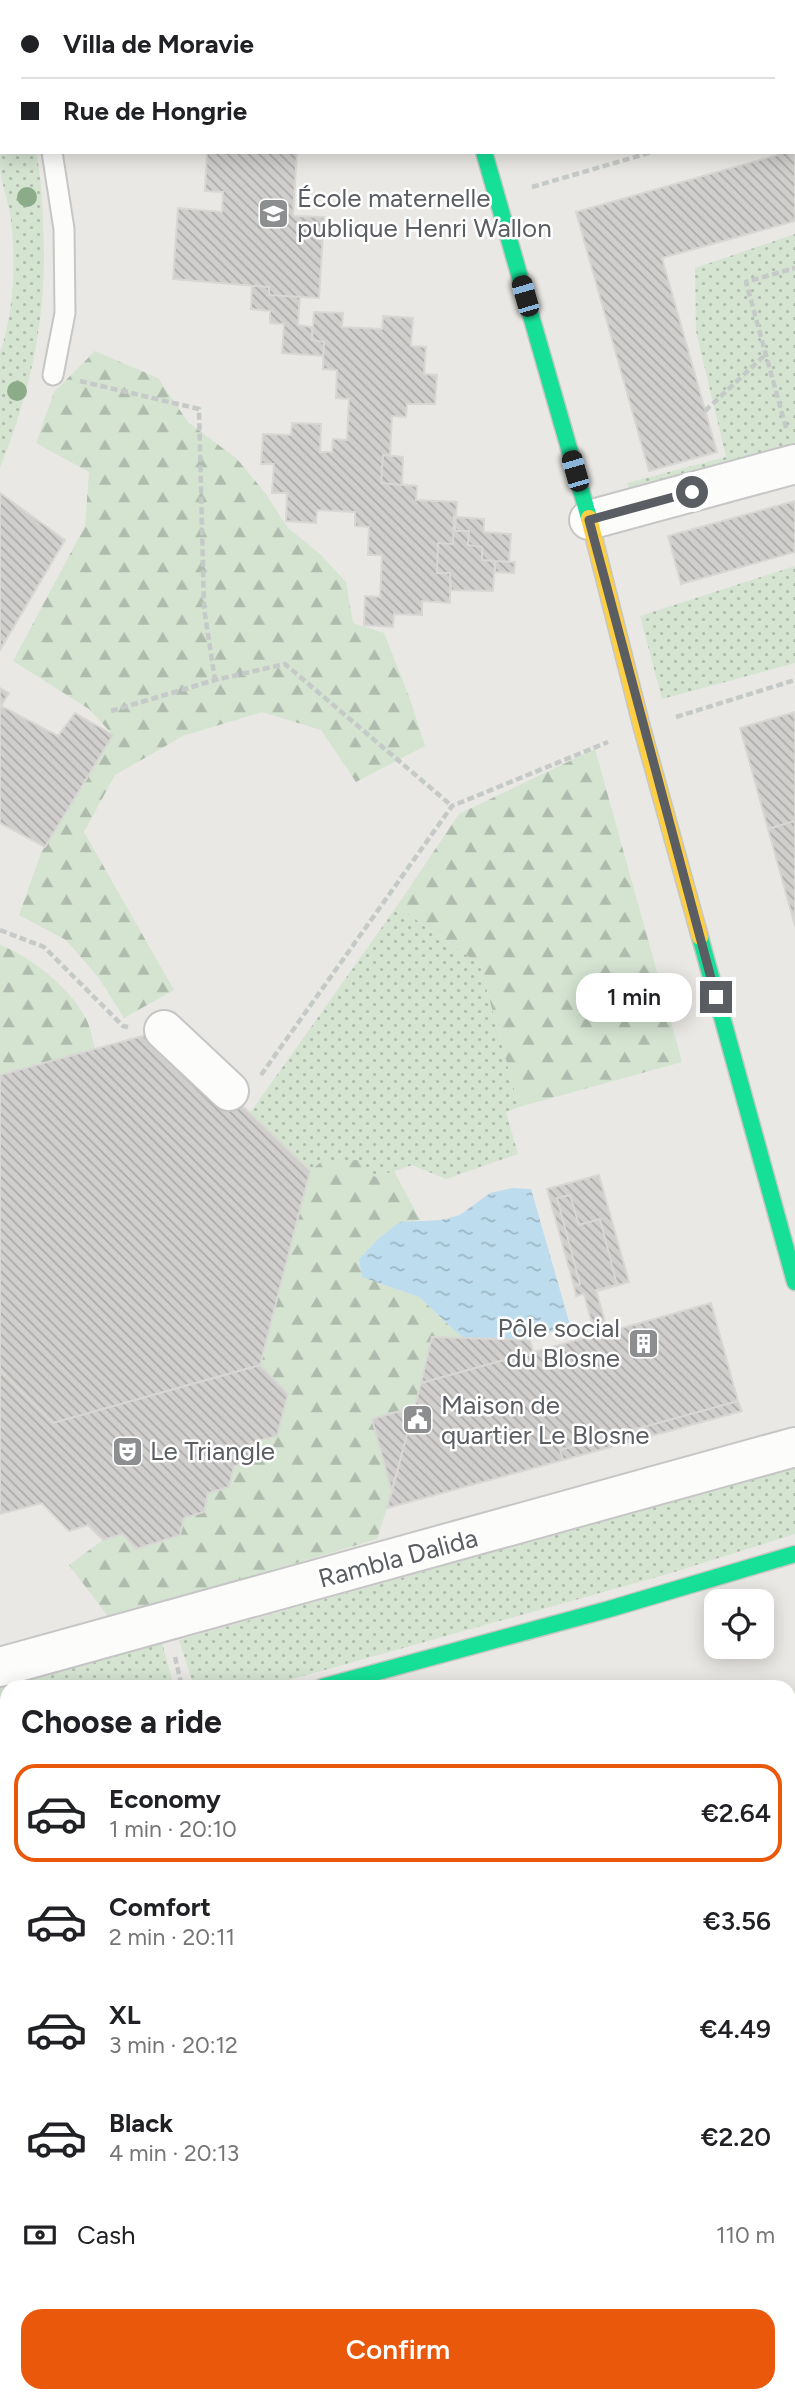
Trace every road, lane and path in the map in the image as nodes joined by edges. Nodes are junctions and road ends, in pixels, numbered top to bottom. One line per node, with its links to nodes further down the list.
1 (52, 154): 7 (lane)
2 (486, 154): 4 (street)
3 (645, 154): 4 (path)
4 (497, 197): 10 (street)
5 (795, 268): 6 (path)
6 (766, 354): 8 (path); 9 (path)
7 (53, 375): 11 (path)
8 (705, 411)
9 (791, 448): 10 (street)
10 (589, 520): 14 (street)
11 (215, 680): 13 (path); 15 (path)
12 (795, 680): 14 (path)
13 (111, 711)
14 (642, 727): 15 (path); 20 (street)
15 (452, 806): 19 (path)
16 (0, 930): 17 (path)
17 (122, 1026)
18 (164, 1030): 19 (street)
19 (242, 1087)
20 (795, 1282)
21 (795, 1447): 23 (street, Rambla Dalida)
22 (795, 1554): 24 (street)
23 (0, 1667)
24 (348, 1680)

